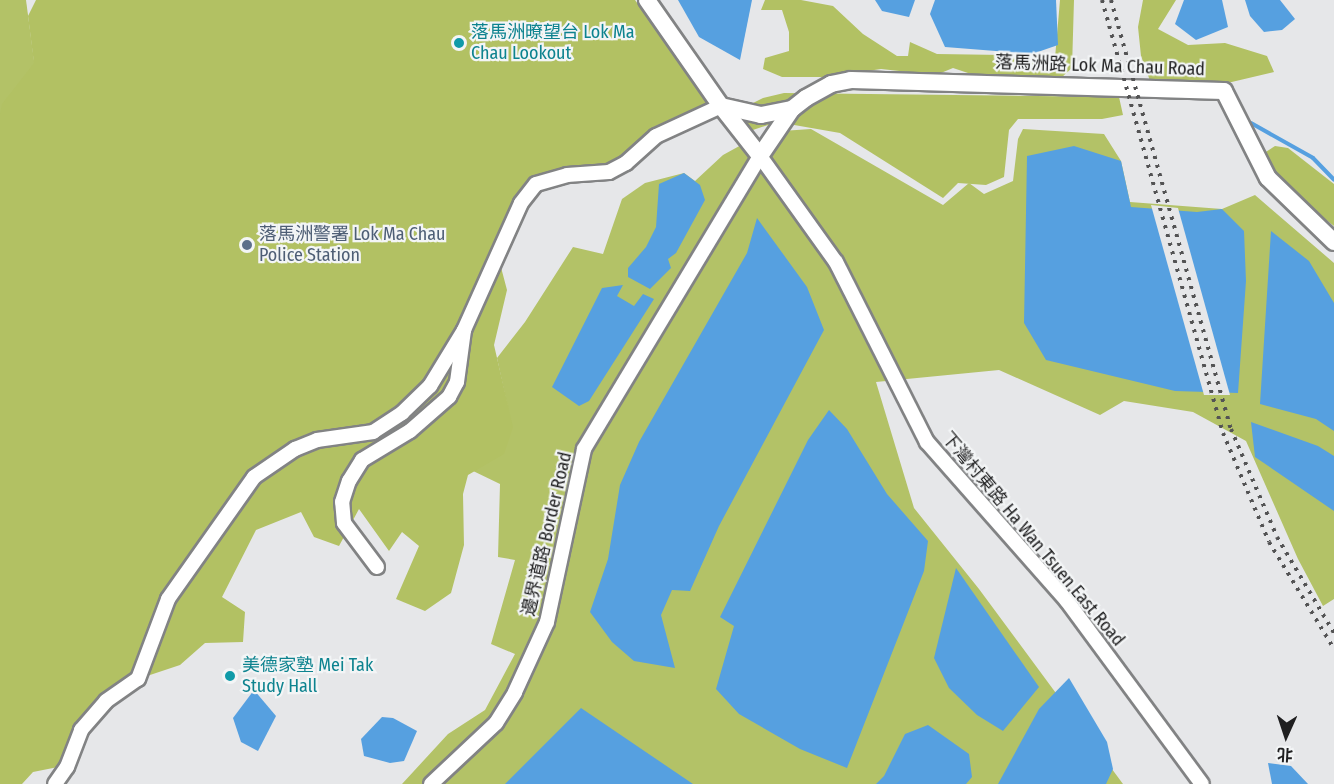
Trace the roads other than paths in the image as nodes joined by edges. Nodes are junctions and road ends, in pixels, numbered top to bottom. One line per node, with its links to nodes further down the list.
1 (647, 0): 2 (street)
2 (721, 106): 3 (street, 落馬洲路 Lok Ma Chau Road); 4 (street); 6 (street)
3 (792, 109): 4 (street, 落馬洲路 Lok Ma Chau Road); 5 (street, 落馬洲路 Lok Ma Chau Road)
4 (760, 156): 9 (street, 邊界道路 Border Road); 10 (street, 下灣村東路 Ha Wan Tsuen East Road)
5 (1334, 242)
6 (464, 330): 7 (street); 8 (street)
7 (376, 567)
8 (55, 784)
9 (431, 784)
10 (1202, 784)

